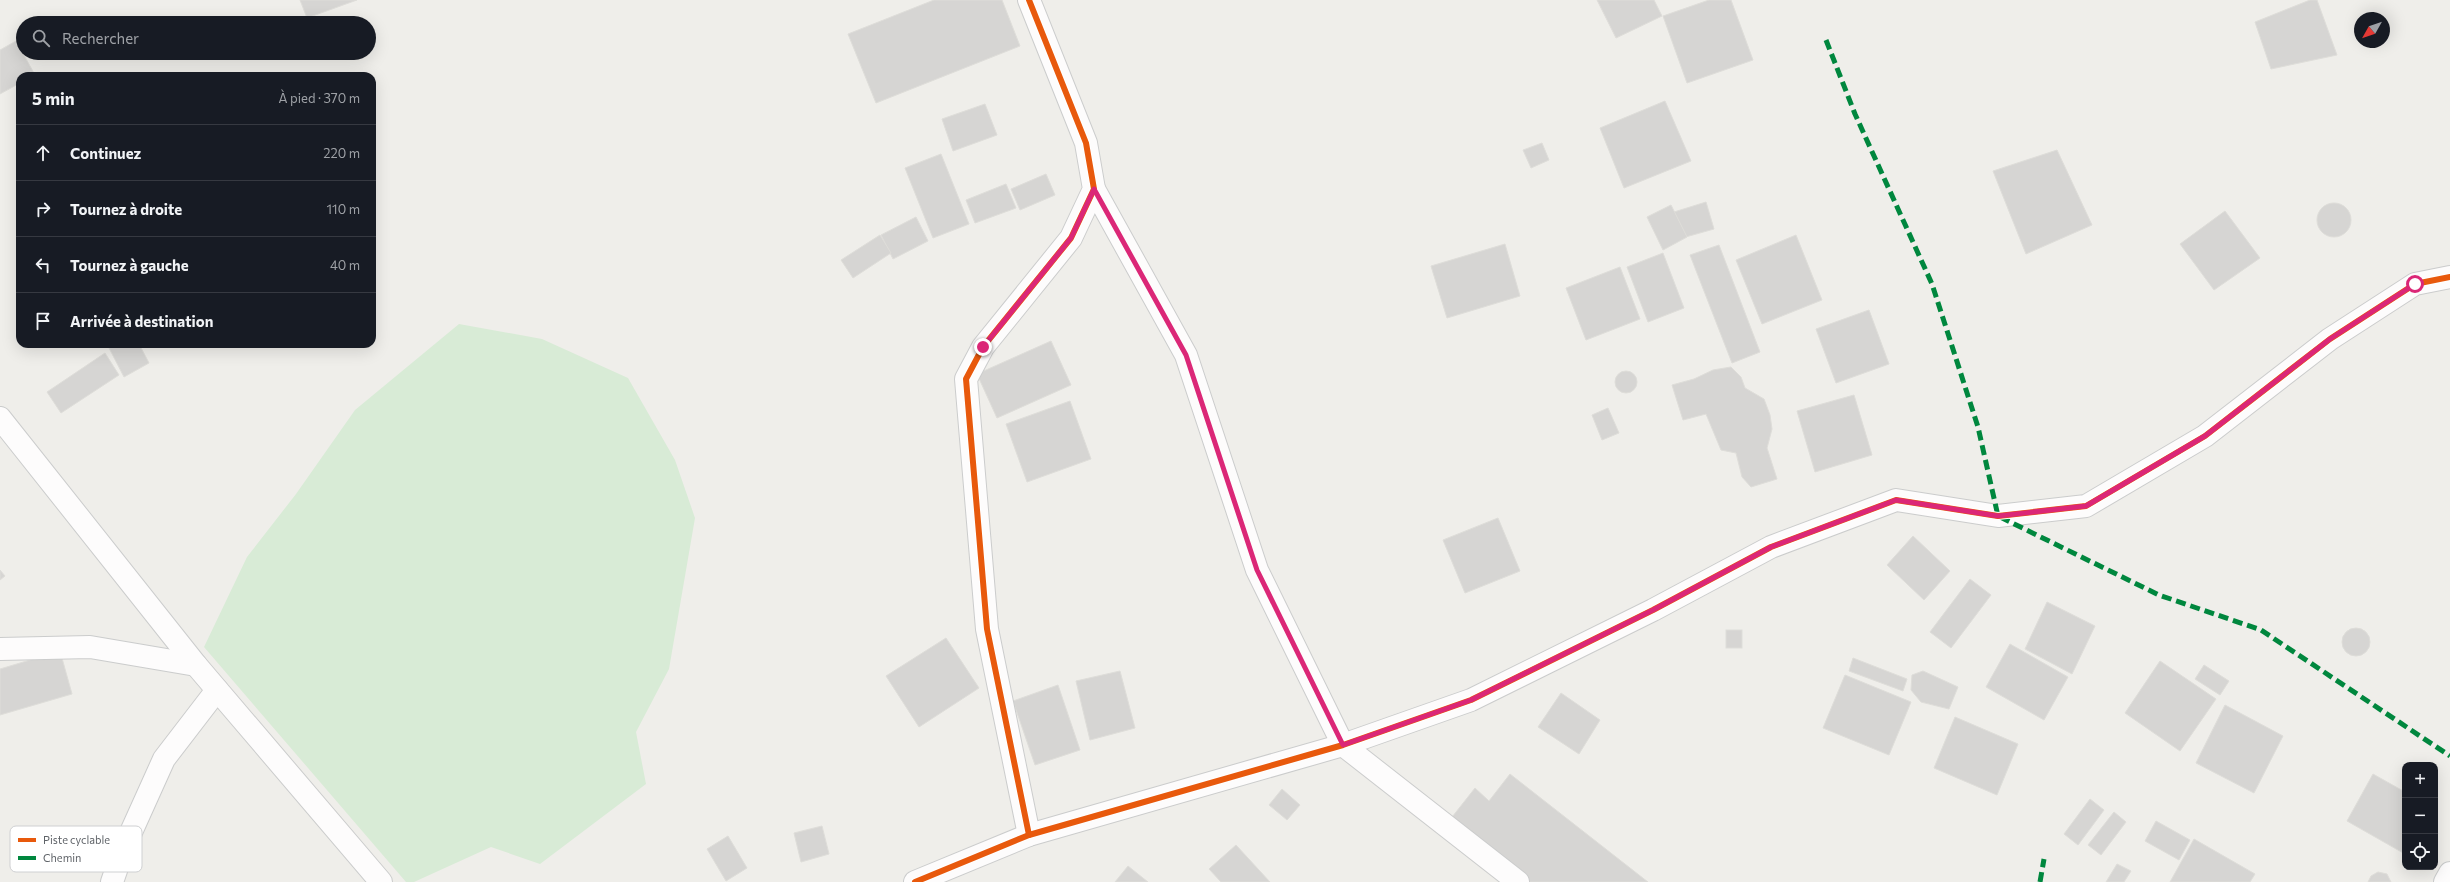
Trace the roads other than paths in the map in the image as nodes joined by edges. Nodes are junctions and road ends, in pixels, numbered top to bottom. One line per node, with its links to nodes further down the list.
1 (1029, 0): 2 (street)
2 (1094, 189): 8 (street); 10 (street)
3 (2450, 277): 8 (street)
4 (0, 418): 6 (street)
5 (0, 650): 6 (street)
6 (196, 665): 7 (street)
7 (217, 690): 9 (street); 15 (street)
8 (1343, 745): 10 (street); 16 (street)
9 (134, 826)
10 (1029, 835): 13 (street)
11 (115, 872): 14 (street)
12 (2450, 873): 17 (street)
13 (925, 880)
14 (112, 882)
15 (381, 882)
16 (1518, 882)
17 (2445, 882)

